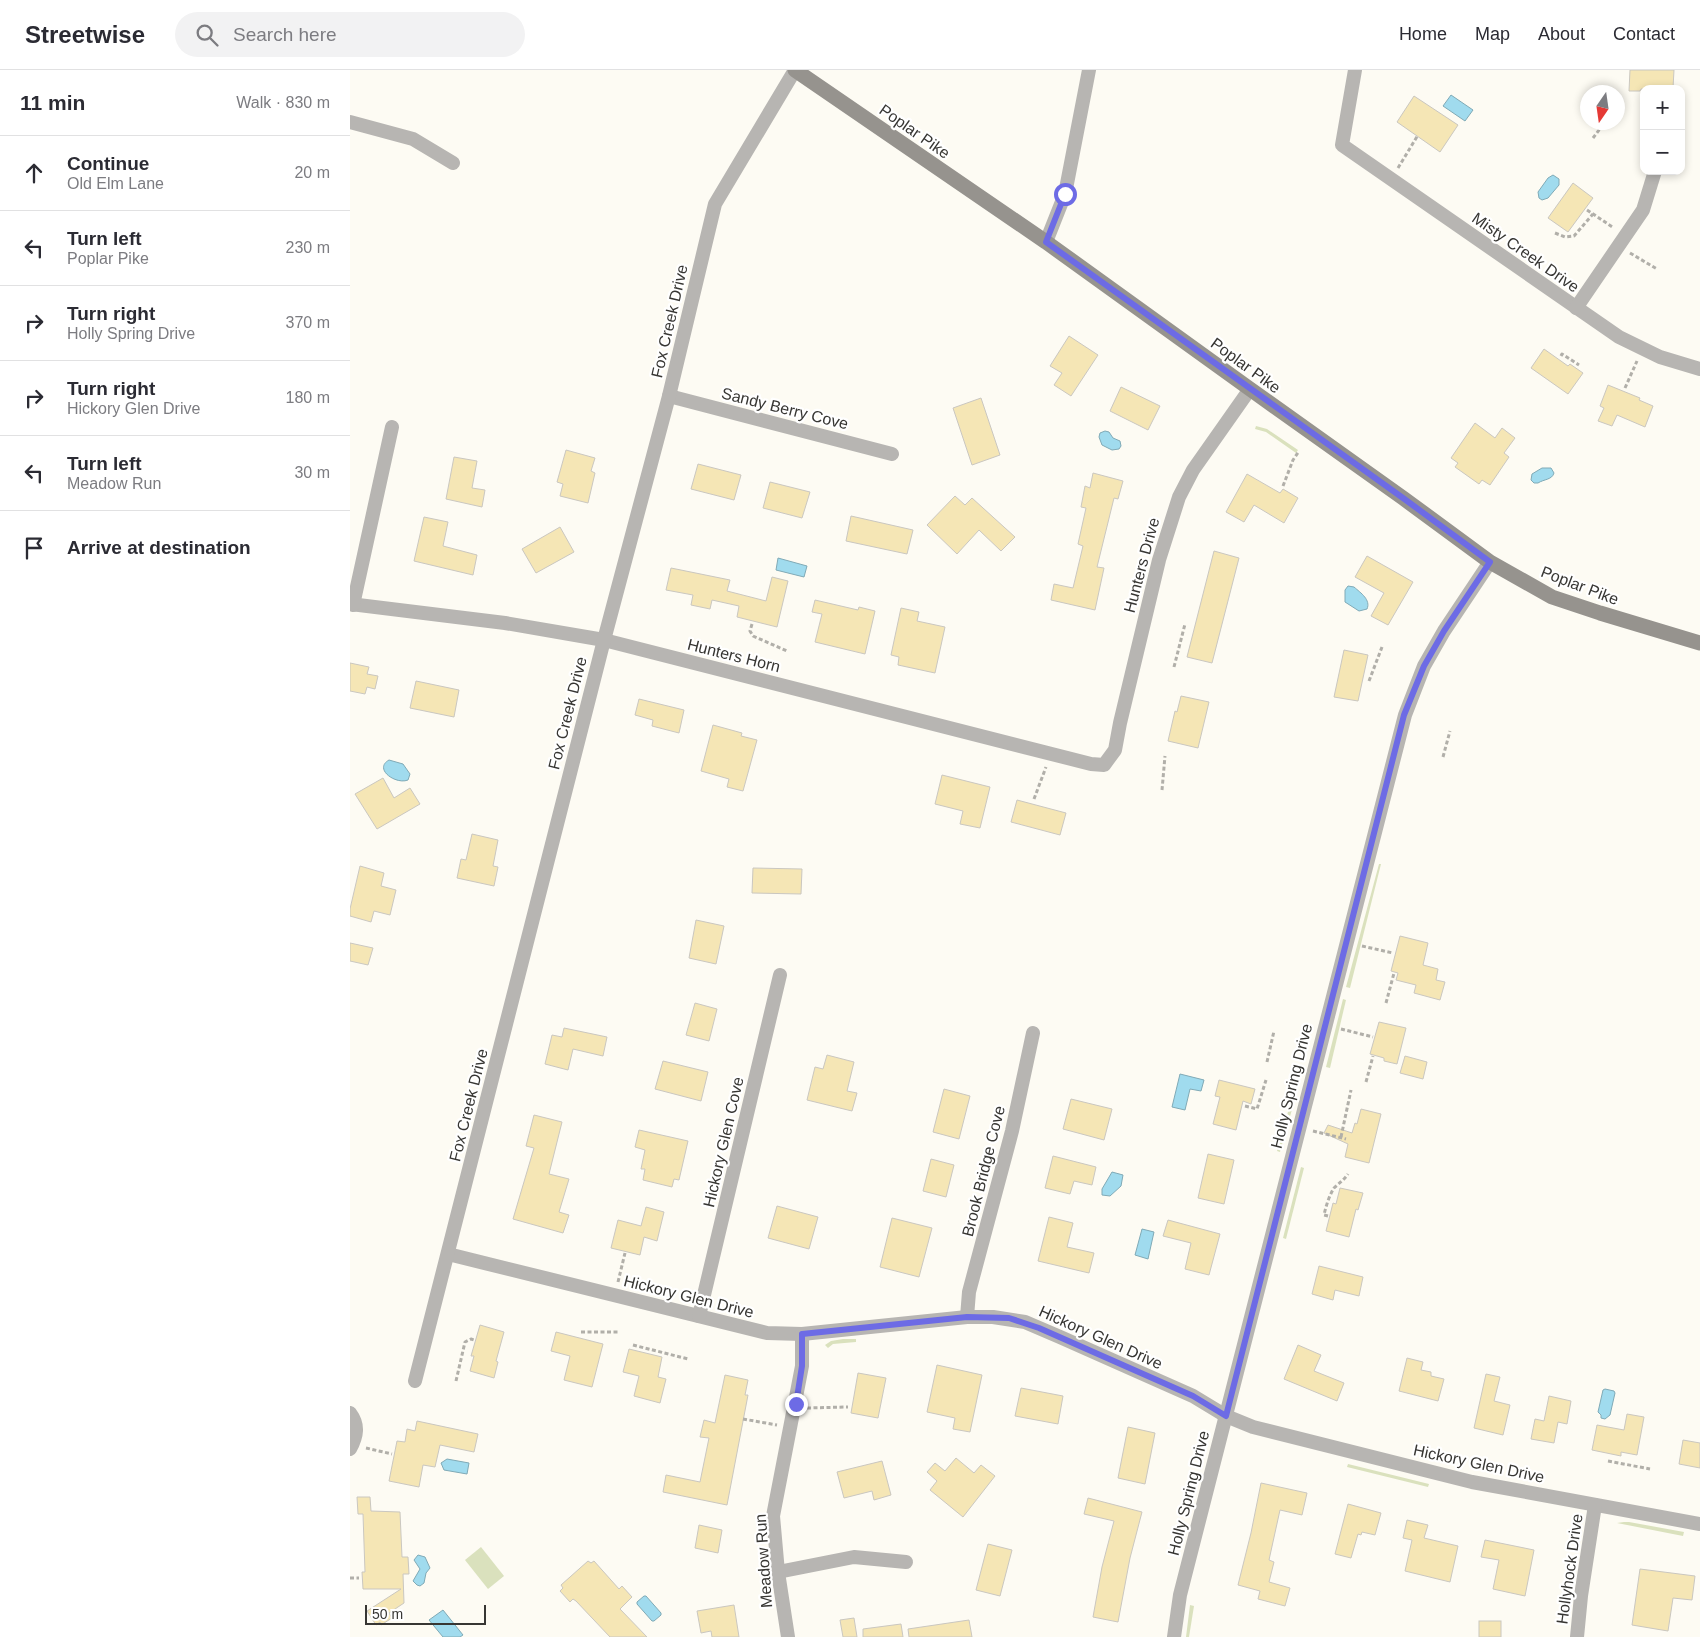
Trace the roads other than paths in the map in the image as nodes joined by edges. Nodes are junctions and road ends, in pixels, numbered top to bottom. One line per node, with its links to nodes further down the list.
1 (795, 70): 7 (main road, Poplar Pike); 11 (street, Fox Creek Drive)
2 (1089, 70): 7 (street)
3 (1354, 70): 8 (street, Misty Creek Drive)
4 (350, 122): 5 (street)
5 (452, 163)
6 (1654, 175): 8 (street)
7 (1046, 242): 10 (main road, Poplar Pike)
8 (1576, 308): 9 (street, Misty Creek Drive)
9 (1700, 369)
10 (1250, 389): 14 (main road, Poplar Pike); 18 (street, Hunters Drive)
11 (669, 396): 13 (street, Sandy Berry Cove); 16 (street, Fox Creek Drive)
12 (392, 427): 15 (street)
13 (892, 454)
14 (1490, 562): 17 (main road, Poplar Pike); 27 (street, Holly Spring Drive)
15 (352, 604): 16 (street, Hunters Horn)
16 (604, 640): 18 (street, Hunters Horn); 21 (street, Fox Creek Drive)
17 (1700, 643)
18 (1104, 765)
19 (780, 975): 22 (street, Hickory Glen Cove)
20 (1033, 1033): 23 (street, Brook Bridge Cove)
21 (448, 1254): 22 (street, Hickory Glen Drive); 25 (street, Fox Creek Drive)
22 (699, 1316): 24 (street, Hickory Glen Drive)
23 (967, 1317): 24 (street, Hickory Glen Drive); 27 (street, Hickory Glen Drive)
24 (802, 1334): 32 (street, Meadow Run)
25 (415, 1381)
26 (350, 1413): 28 (street)
27 (1226, 1416): 29 (street, Hickory Glen Drive); 34 (street, Holly Spring Drive)
28 (350, 1449)
29 (1595, 1505): 30 (street, Hickory Glen Drive); 35 (street, Hollyhock Drive)
30 (1700, 1524)
31 (906, 1562): 32 (street)
32 (778, 1572): 33 (street, Meadow Run)
33 (788, 1637)
34 (1174, 1637)
35 (1577, 1637)

